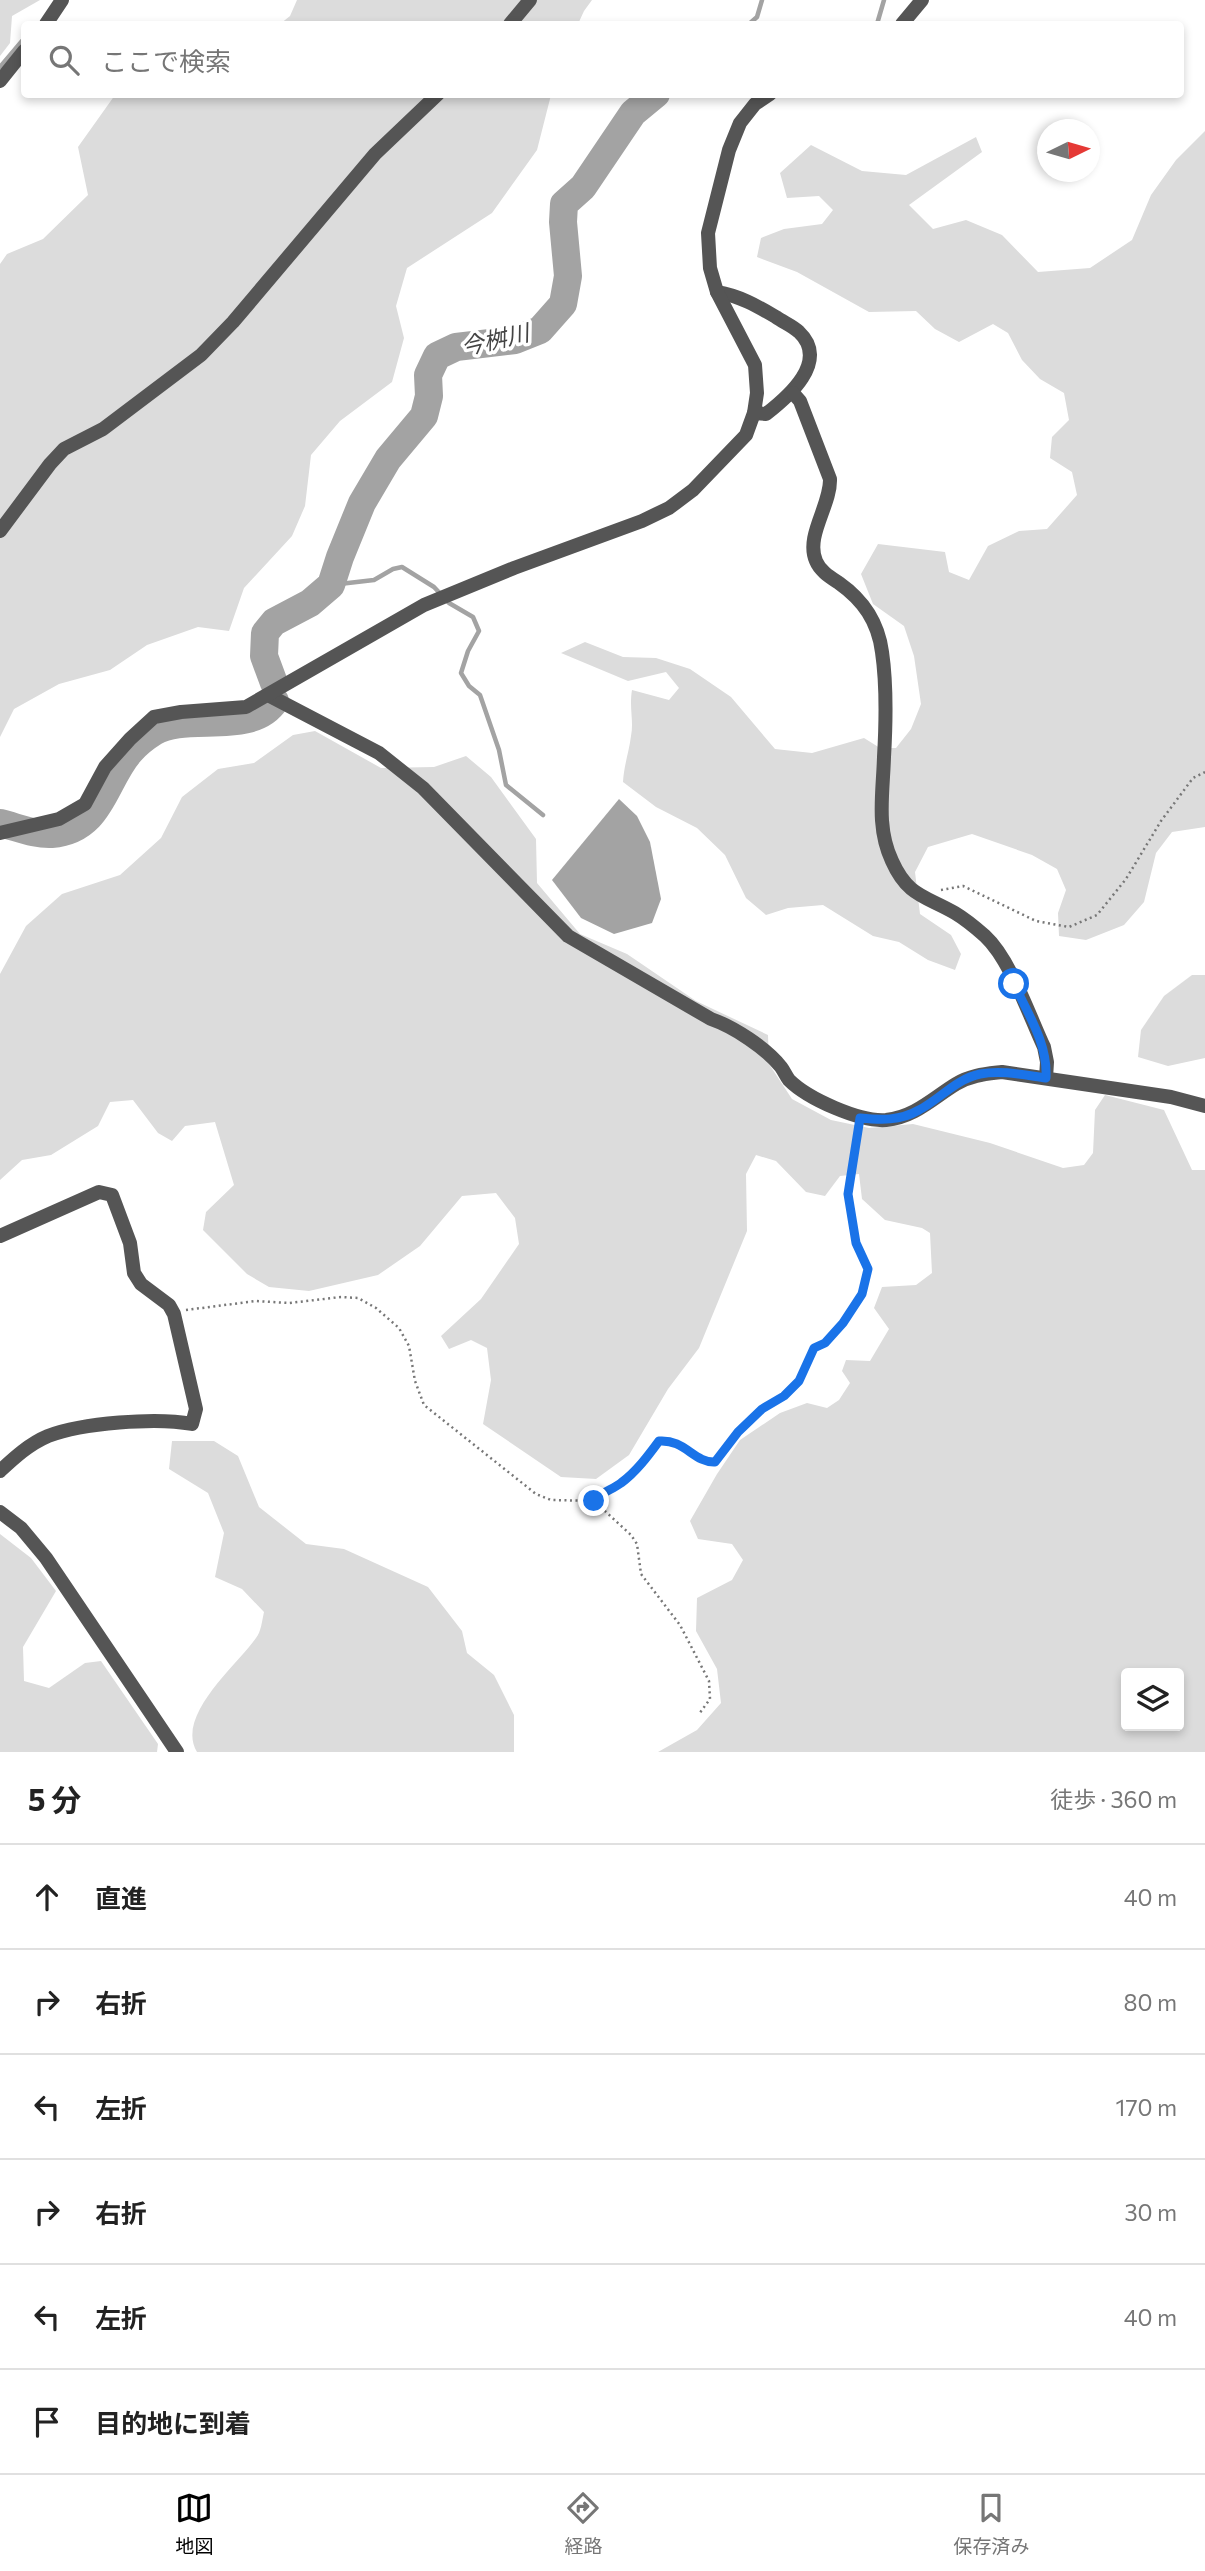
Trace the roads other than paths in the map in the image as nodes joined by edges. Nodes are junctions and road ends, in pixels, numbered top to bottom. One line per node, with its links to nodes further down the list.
1 (62, 0): 4 (street)
2 (530, 0): 5 (street)
3 (922, 0): 6 (street)
4 (48, 21)
5 (512, 21)
6 (904, 21)
7 (21, 55): 8 (street)
8 (0, 81)
9 (434, 98): 14 (street)
10 (764, 98): 11 (street)
11 (717, 292): 12 (street); 13 (street)
12 (793, 393): 13 (street); 17 (street)
13 (754, 413): 15 (street)
14 (0, 531)
15 (268, 695): 16 (street); 17 (street)
16 (0, 834)
17 (1046, 1078): 18 (street)
18 (1205, 1106)
19 (0, 1236): 20 (street)
20 (0, 1471)
21 (0, 1512): 22 (street)
22 (177, 1752)

